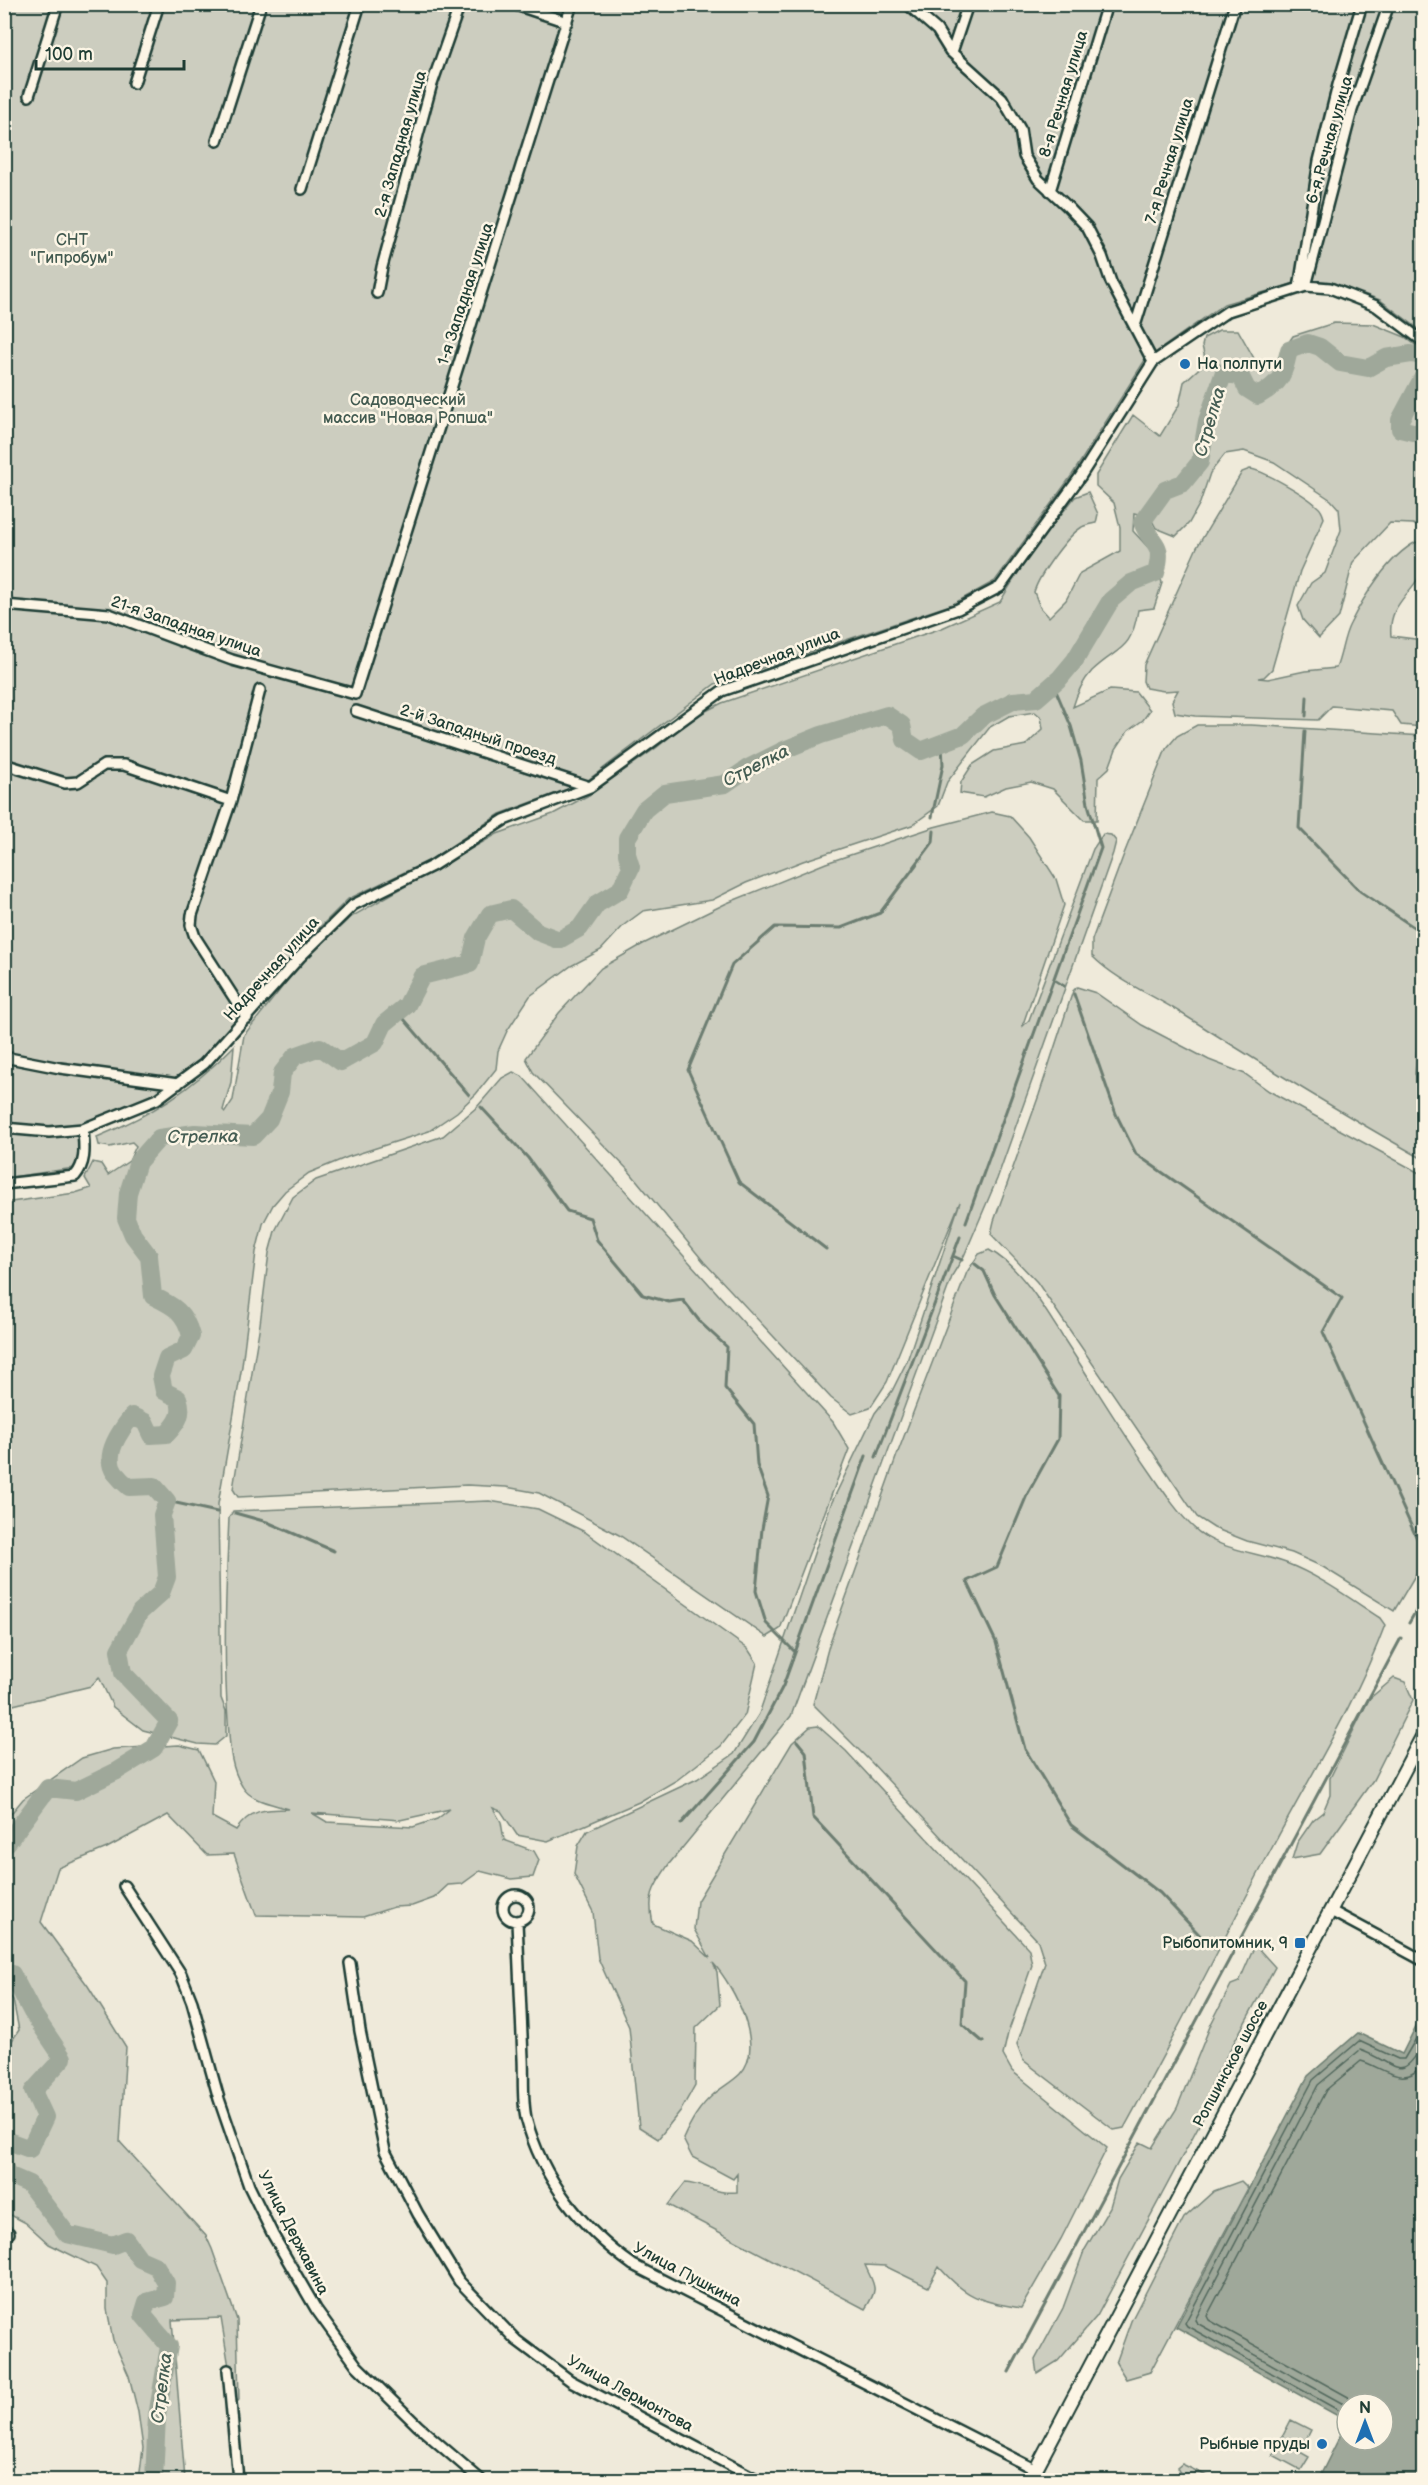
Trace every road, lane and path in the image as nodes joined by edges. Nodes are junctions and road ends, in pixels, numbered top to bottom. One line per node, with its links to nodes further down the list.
1 (58, 4): 17 (street)
2 (159, 4): 16 (street)
3 (261, 4): 18 (street)
4 (360, 4): 19 (street)
5 (460, 4): 22 (street, 2-я Западная улица)
6 (513, 4): 14 (street)
7 (572, 4): 14 (street, 1-я Западная улица)
8 (907, 4): 15 (street)
9 (968, 4): 15 (street)
10 (1107, 4): 20 (street, 8-я Речная улица)
11 (1235, 4): 23 (street, 7-я Речная улица)
12 (1362, 4): 21 (street, 6-я Речная улица)
13 (1389, 4): 21 (street, 6-я Речная улица)
14 (567, 22): 28 (street, 1-я Западная улица)
15 (952, 52): 20 (street)
16 (134, 83)
17 (29, 96)
18 (217, 141)
19 (302, 189)
20 (1050, 191): 23 (street)
21 (1303, 287): 24 (street, Надречная улица); 25 (street, Надречная улица)
22 (377, 293)
23 (1135, 326): 25 (street)
24 (1424, 342)
25 (1153, 362): 31 (street, Надречная улица)
26 (4, 605): 28 (street, 21-я Западная улица)
27 (260, 690): 32 (street)
28 (355, 694)
29 (356, 711): 31 (street, 2-й Западный проезд)
30 (4, 764): 32 (street)
31 (590, 787): 33 (street, Надречная улица)
32 (231, 801): 33 (street)
33 (247, 1018): 35 (street, Надречная улица)
34 (4, 1057): 35 (street)
35 (178, 1084): 37 (street, Надречная улица)
36 (4, 1128): 37 (street, Надречная улица)
37 (83, 1129): 38 (street)
38 (4, 1184)
39 (1424, 1733): 41 (main road, Ропшинское шоссе)
40 (124, 1886): 48 (street, Улица Державина)
41 (1331, 1911): 43 (street); 46 (main road, Ропшинское шоссе)
42 (517, 1922): 46 (street, Улица Пушкина)
43 (1424, 1961)
44 (350, 1963): 49 (street, Улица Лермонтова)
45 (228, 2370): 47 (street)
46 (1033, 2475)
47 (238, 2481)
48 (481, 2481)
49 (758, 2481)

